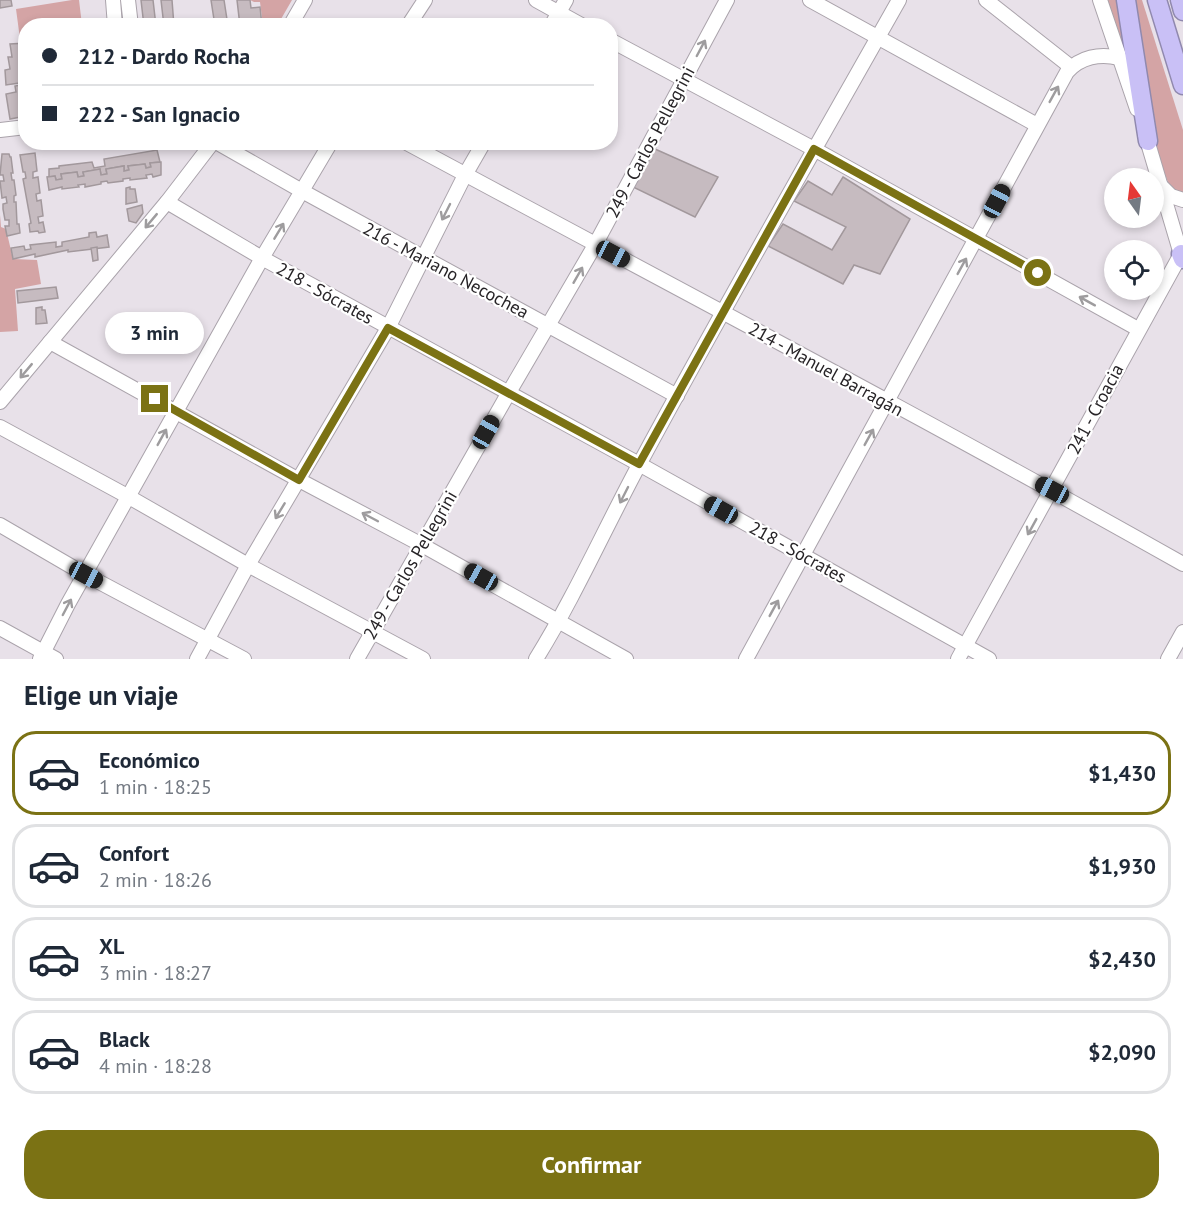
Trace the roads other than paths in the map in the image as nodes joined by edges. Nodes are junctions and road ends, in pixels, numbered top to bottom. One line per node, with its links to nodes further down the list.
1 (113, 0): 16 (street)
2 (128, 0): 17 (street)
3 (304, 0): 18 (street)
4 (425, 0): 19 (street)
5 (536, 0): 14 (street)
6 (727, 0): 25 (street, 249 - Carlos Pellegrini, one-way to 6)
7 (810, 0): 21 (street)
8 (899, 0): 21 (street)
9 (986, 0): 24 (street)
10 (1100, 0): 23 (street)
11 (1126, 0): 30 (highway)
12 (1157, 0): 26 (highway)
13 (1180, 0): 15 (highway)
14 (562, 6): 20 (street)
15 (1183, 12)
16 (115, 18)
17 (130, 18)
18 (294, 18)
19 (413, 18)
20 (575, 18)
21 (877, 38): 27 (street); 31 (street)
22 (618, 44): 25 (street)
23 (1119, 58): 24 (street); 30 (street)
24 (1071, 67): 27 (street, one-way to 24)
25 (683, 80): 31 (street); 47 (street, 249 - Carlos Pellegrini)
26 (1183, 85)
27 (1037, 125): 46 (street)
28 (18, 128): 29 (street)
29 (0, 130)
30 (1148, 141): 37 (street)
31 (814, 149): 46 (street); 51 (street)
32 (209, 150): 43 (street)
33 (229, 150): 40 (street, 216 - Mariano Necochea)
34 (326, 150): 40 (street)
35 (420, 150): 38 (street, 214 - Manuel Barragán)
36 (479, 150): 38 (street)
37 (1156, 168)
38 (465, 175): 47 (street, 214 - Manuel Barragán); 49 (street, one-way to 49)
39 (1164, 189): 42 (street)
40 (302, 191): 48 (street, one-way to 40); 49 (street, 216 - Mariano Necochea)
41 (1164, 196): 45 (street)
42 (1183, 200)
43 (167, 202): 48 (street, 218 - Sócrates); 55 (street, one-way to 55)
44 (1183, 217): 45 (street)
45 (1175, 233): 50 (street)
46 (977, 239): 54 (street, one-way to 46); 59 (street, one-way to 46)
47 (595, 245): 51 (street, 214 - Manuel Barragán); 52 (street, 249 - Carlos Pellegrini, one-way to 47)
48 (262, 258): 53 (street, 218 - Sócrates); 60 (street)
49 (423, 258): 52 (street, 216 - Mariano Necochea); 53 (street)
50 (1182, 258): 54 (street, 241 - Croacia)
51 (723, 312): 57 (street); 59 (street, 214 - Manuel Barragán)
52 (548, 325): 56 (street, 249 - Carlos Pellegrini); 57 (street, 216 - Mariano Necochea)
53 (388, 328): 56 (street, 218 - Sócrates); 63 (street)
54 (1138, 329): 64 (street, 241 - Croacia)
55 (50, 342): 58 (street, one-way to 58); 60 (street)
56 (508, 394): 62 (street, 218 - Sócrates); 67 (street, 249 - Carlos Pellegrini)
57 (677, 396): 62 (street)
58 (0, 402)
59 (888, 403): 64 (street, 214 - Manuel Barragán); 68 (street, one-way to 59)
60 (176, 410): 63 (street); 65 (street, one-way to 60)
61 (0, 428): 65 (street)
62 (639, 464): 68 (street, 218 - Sócrates); 72 (street, one-way to 72)
63 (299, 480): 67 (street, one-way to 63); 70 (street, one-way to 70)
64 (1052, 490): 69 (street, 214 - Manuel Barragán); 77 (street, 241 - Croacia, one-way to 77)
65 (129, 497): 70 (street); 71 (street)
66 (0, 525): 71 (street)
67 (422, 544): 72 (street); 74 (street, 249 - Carlos Pellegrini)
68 (803, 555): 77 (street, 218 - Sócrates); 85 (street, one-way to 68)
69 (1183, 564)
70 (248, 565): 74 (street); 76 (street)
71 (86, 575): 76 (street); 78 (street, one-way to 71)
72 (559, 621): 83 (street); 84 (street)
73 (0, 628): 78 (street)
74 (373, 631): 81 (street, 249 - Carlos Pellegrini); 82 (street)
75 (1183, 632): 88 (street)
76 (208, 640): 79 (street); 80 (street)
77 (965, 646): 86 (street, 241 - Croacia); 87 (street, 218 - Sócrates)
78 (47, 657)
79 (197, 659)
80 (244, 659)
81 (357, 659)
82 (423, 659)
83 (536, 659)
84 (626, 659)
85 (746, 659)
86 (958, 659)
87 (989, 659)
88 (1168, 659)

